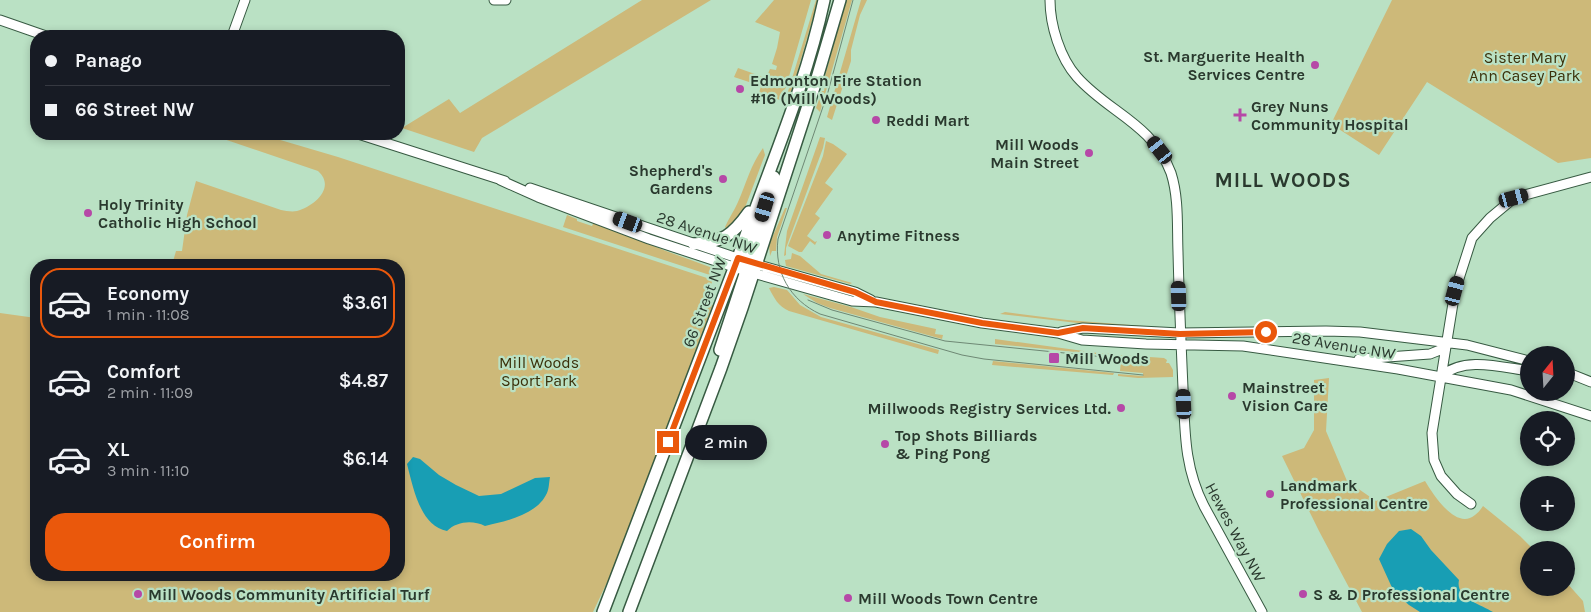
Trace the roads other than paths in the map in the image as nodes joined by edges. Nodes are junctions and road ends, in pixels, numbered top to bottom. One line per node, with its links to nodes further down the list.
1 (245, 0): 9 (street)
2 (494, 0): 3 (street)
3 (506, 0)
4 (824, 0): 11 (main road, 66 Street NW)
5 (840, 0): 16 (main road, 66 Street NW)
6 (1050, 0): 18 (street, Hewes Way NW)
7 (0, 20): 8 (street)
8 (30, 30)
9 (234, 30)
10 (377, 140): 13 (street, 28 Avenue NW)
11 (775, 158): 14 (main road, 66 Street NW); 16 (main road)
12 (1591, 177): 19 (street)
13 (500, 180): 15 (street, 28 Avenue NW); 16 (street, 28 Avenue NW)
14 (757, 201): 15 (main road); 16 (main road, 66 Street NW)
15 (694, 244): 16 (street, 28 Avenue NW)
16 (746, 266): 17 (street, 28 Avenue NW); 30 (main road, 66 Street NW); 31 (main road)
17 (1058, 333): 18 (street, 28 Avenue NW); 20 (street, 28 Avenue NW)
18 (1180, 334): 19 (street, 28 Avenue NW); 20 (street, Hewes Way NW)
19 (1448, 343): 21 (street, 28 Avenue NW); 22 (street); 25 (street)
20 (1181, 345): 22 (street, 28 Avenue NW); 32 (street, Hewes Way NW)
21 (1520, 358)
22 (1339, 360): 25 (street, 28 Avenue NW)
23 (1520, 370): 25 (street)
24 (1575, 375): 27 (street)
25 (1441, 376): 28 (street, 28 Avenue NW); 29 (street)
26 (1575, 378): 27 (street)
27 (1588, 380)
28 (1591, 416)
29 (1471, 504)
30 (603, 612)
31 (629, 612)
32 (1262, 612)

